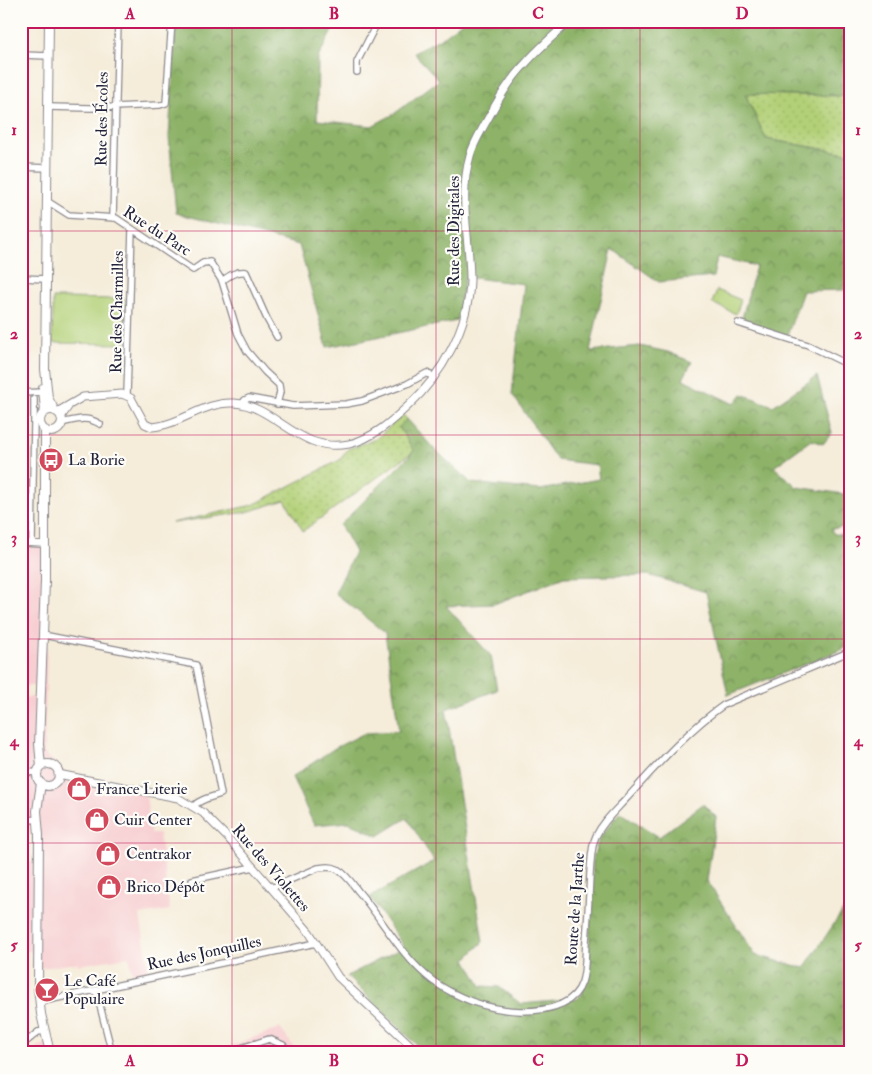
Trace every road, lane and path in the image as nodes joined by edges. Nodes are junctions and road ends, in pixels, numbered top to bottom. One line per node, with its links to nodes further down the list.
1 (49, 21): 7 (main road)
2 (118, 21): 10 (street, Rue des Écoles)
3 (172, 21): 10 (street)
4 (378, 21): 8 (street)
5 (570, 21): 23 (street, Rue des Digitales)
6 (21, 55): 7 (street)
7 (49, 56): 9 (main road)
8 (357, 72)
9 (48, 107): 10 (street); 12 (main road)
10 (116, 108): 14 (street, Rue des Écoles)
11 (21, 167): 12 (street)
12 (48, 168): 13 (main road)
13 (47, 201): 14 (street, Rue du Parc); 17 (main road)
14 (113, 218): 15 (street, Rue du Parc)
15 (132, 229): 18 (street, Rue du Parc); 25 (street, Rue des Charmilles)
16 (21, 278): 17 (street)
17 (46, 279): 22 (main road)
18 (222, 281): 20 (street); 28 (street)
19 (738, 323): 21 (street)
20 (277, 337)
21 (851, 366)
22 (45, 369): 26 (main road); 30 (main road)
23 (434, 378): 27 (street, Rue des Digitales); 28 (street)
24 (21, 393): 26 (street)
25 (127, 395): 27 (street, Rue des Digitales); 30 (street)
26 (40, 397): 29 (main road); 30 (street); 31 (street)
27 (242, 404): 28 (street)
28 (277, 404)
29 (45, 412): 30 (main road); 31 (main road)
30 (57, 413): 32 (street); 33 (main road)
31 (37, 422): 33 (main road); 35 (street)
32 (100, 424)
33 (49, 431): 36 (main road)
34 (21, 543): 35 (street)
35 (32, 543): 36 (street)
36 (44, 544): 37 (main road)
37 (43, 635): 39 (main road); 45 (street)
38 (851, 651): 51 (street, Route de la Jarthe)
39 (40, 744): 40 (main road); 41 (main road)
40 (50, 764): 41 (main road); 43 (main road)
41 (39, 770): 42 (street); 44 (main road)
42 (21, 774)
43 (58, 774): 44 (main road); 45 (street, Rue des Violettes)
44 (45, 784): 46 (main road); 48 (main road)
45 (193, 807): 49 (street, Rue des Violettes)
46 (38, 819): 47 (street); 48 (main road)
47 (21, 821)
48 (39, 835): 54 (main road)
49 (253, 867): 50 (street); 51 (street, Rue des Violettes)
50 (192, 880)
51 (272, 888): 52 (street, Rue des Violettes)
52 (316, 943): 53 (street, Rue des Jonquilles); 61 (street, Rue des Violettes)
53 (96, 990): 54 (street, Rue des Jonquilles); 58 (street)
54 (39, 1002): 55 (main road)
55 (45, 1031): 56 (street); 57 (main road)
56 (21, 1046)
57 (50, 1053)
58 (112, 1053)
59 (226, 1053): 60 (street)
60 (290, 1053)
61 (419, 1053)

